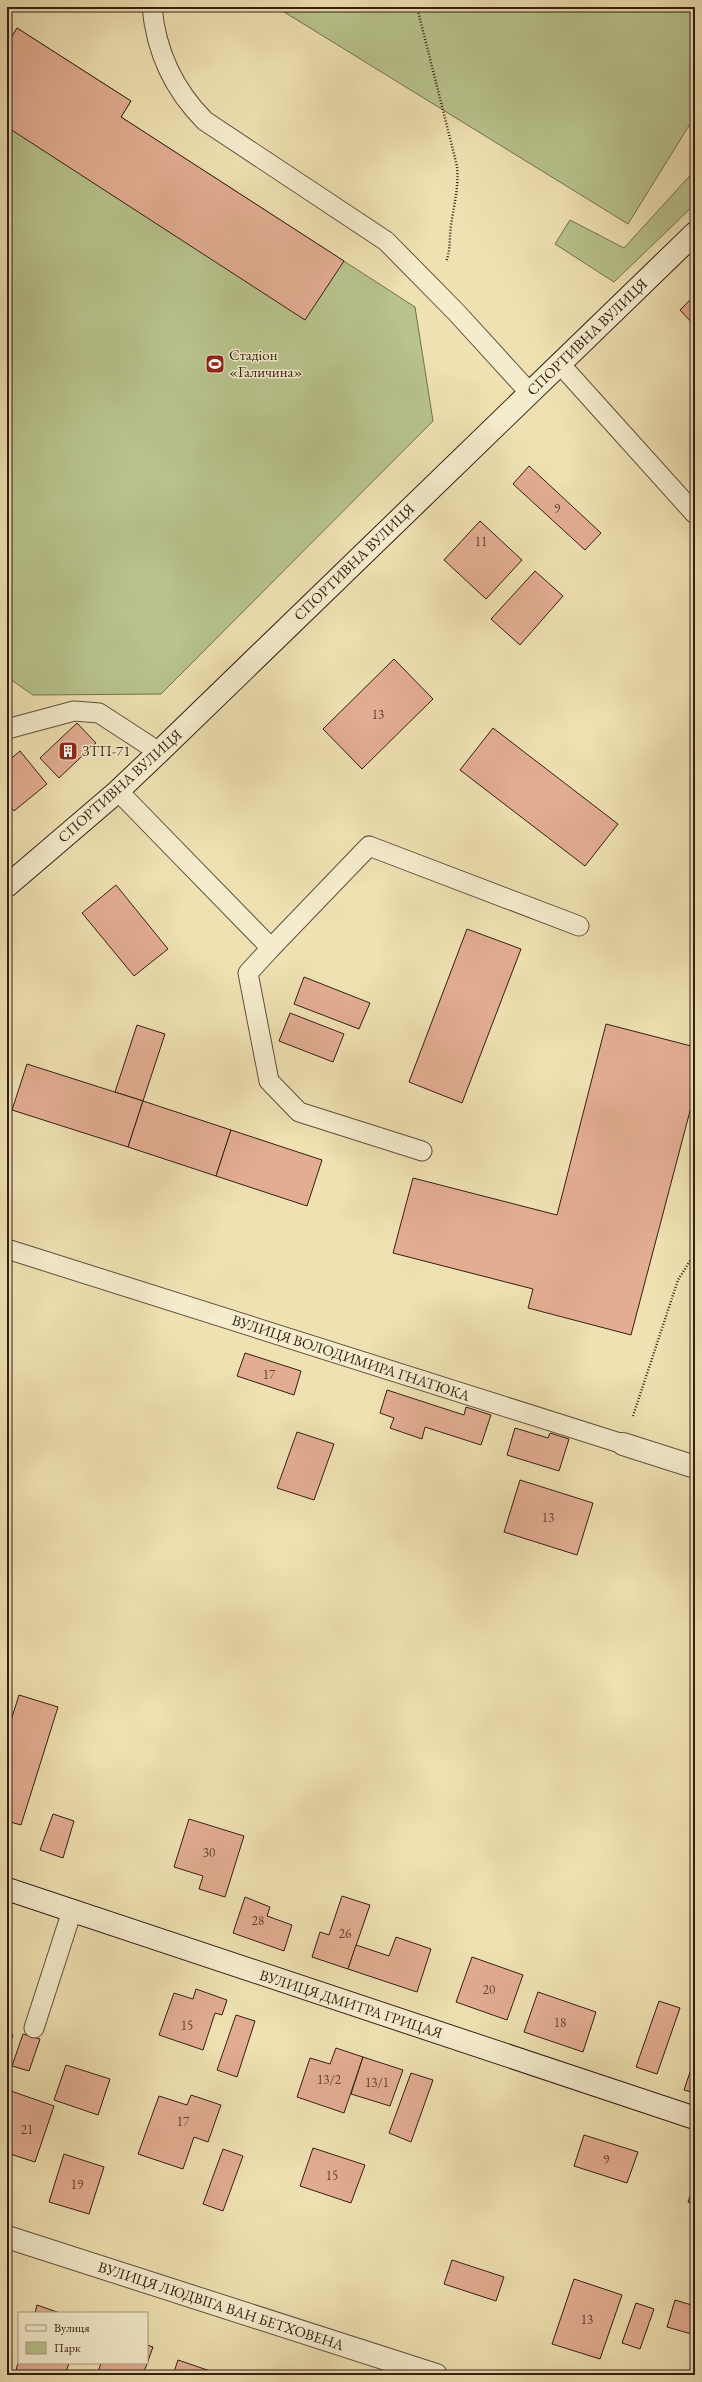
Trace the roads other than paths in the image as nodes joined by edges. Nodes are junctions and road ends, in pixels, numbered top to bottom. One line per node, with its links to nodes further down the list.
1 (152, 7): 4 (lane)
2 (695, 233): 3 (street, СПОРТИВНА ВУЛИЦЯ)
3 (560, 364): 4 (street, СПОРТИВНА ВУЛИЦЯ); 5 (lane)
4 (529, 392): 7 (street, СПОРТИВНА ВУЛИЦЯ)
5 (695, 514)
6 (7, 729): 7 (lane)
7 (159, 752): 8 (street, СПОРТИВНА ВУЛИЦЯ)
8 (118, 791): 9 (street, СПОРТИВНА ВУЛИЦЯ); 11 (lane)
9 (7, 886)
10 (579, 926): 11 (lane)
11 (271, 948): 12 (lane)
12 (422, 1152)
13 (7, 1249): 14 (lane, ВУЛИЦЯ ВОЛОДИМИРА ГНАТЮКА)
14 (623, 1444): 15 (street, ВУЛИЦЯ ВОЛОДИМИРА ГНАТЮКА)
15 (695, 1467)
16 (7, 1889): 17 (street, ВУЛИЦЯ ДМИТРА ГРИЦАЯ)
17 (72, 1911): 18 (lane); 19 (street, ВУЛИЦЯ ДМИТРА ГРИЦАЯ)
18 (34, 2028)
19 (695, 2118)
20 (7, 2237): 21 (street, ВУЛИЦЯ ЛЮДВІГА ВАН БЕТХОВЕНА)
21 (436, 2375)

